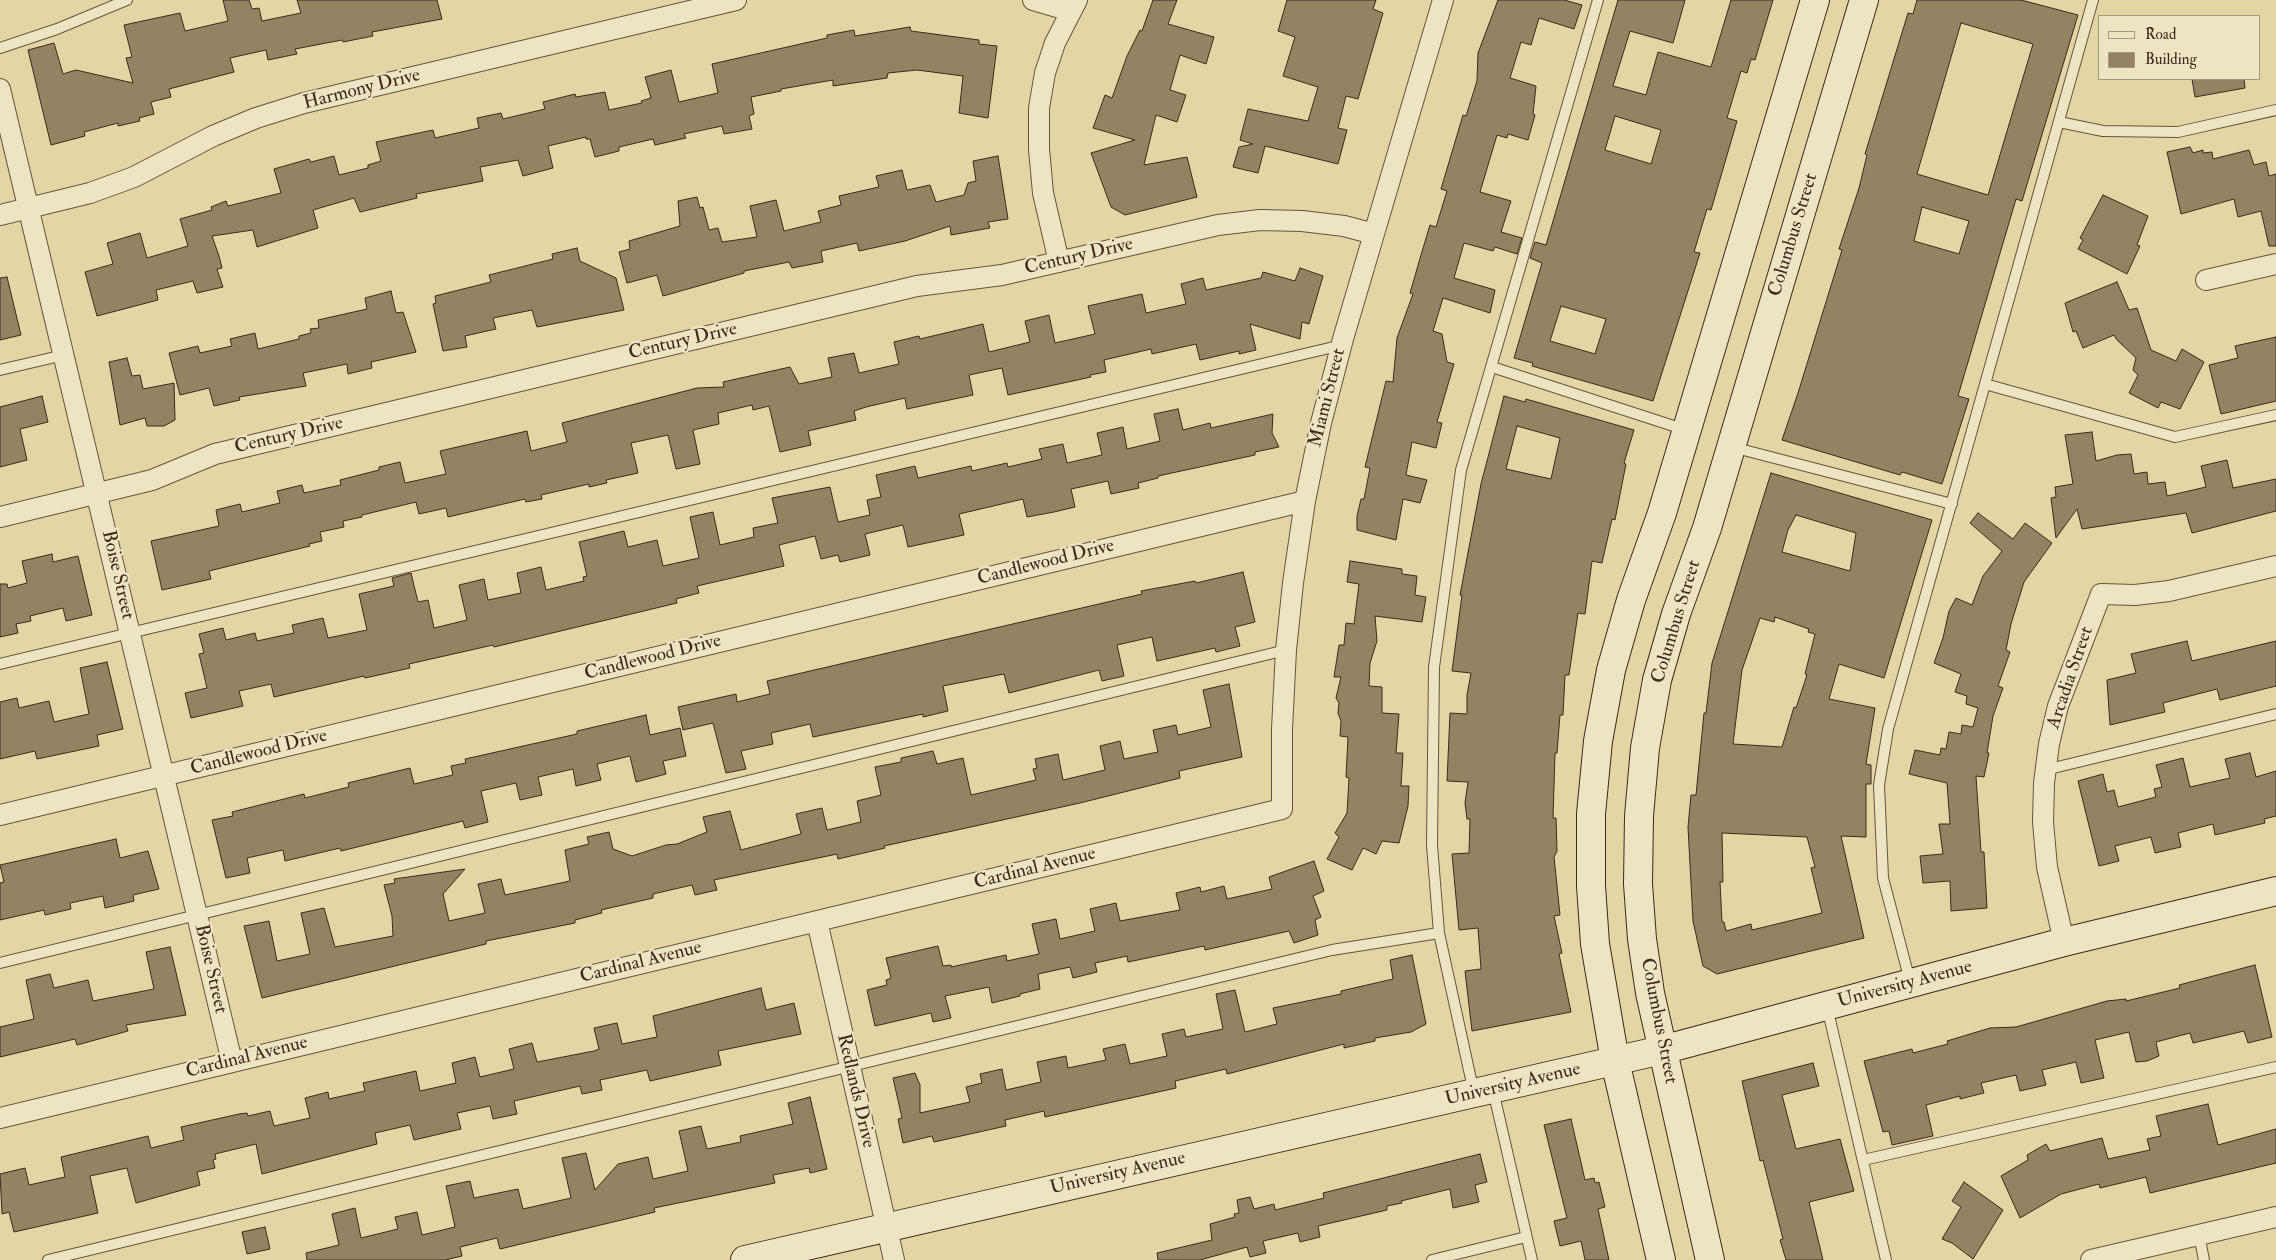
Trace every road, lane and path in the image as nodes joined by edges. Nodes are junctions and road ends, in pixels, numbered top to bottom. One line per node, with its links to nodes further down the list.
1 (127, 0): 10 (lane)
2 (736, 0): 14 (street, Harmony Drive)
3 (1033, 0): 9 (street)
4 (1443, 0): 16 (street, Miami Street)
5 (1598, 0): 22 (lane)
6 (1815, 0): 26 (main road)
7 (1864, 0): 27 (main road, Columbus Street)
8 (2093, 0): 13 (lane)
9 (1074, 6): 17 (street)
10 (0, 48)
11 (0, 89): 14 (street, Boise Street)
12 (2276, 110): 13 (lane)
13 (2059, 122): 24 (lane)
14 (29, 208): 15 (street, Harmony Drive); 21 (street, Boise Street)
15 (0, 215)
16 (1374, 234): 17 (street, Century Drive); 20 (street, Miami Street)
17 (1059, 262): 28 (street, Century Drive)
18 (2276, 264): 19 (street)
19 (2206, 280)
20 (1342, 345): 29 (street, Miami Street); 33 (lane)
21 (64, 355): 23 (lane); 28 (street, Boise Street)
22 (1492, 366): 26 (lane); 44 (lane)
23 (0, 370)
24 (1985, 384): 25 (lane); 30 (lane)
25 (2276, 415)
26 (1687, 430): 51 (main road)
27 (1731, 447): 30 (lane); 49 (main road, Columbus Street)
28 (98, 494): 31 (street, Century Drive); 33 (street, Boise Street)
29 (1305, 501): 34 (street, Miami Street); 38 (street, Candlewood Drive)
30 (1952, 504): 47 (lane)
31 (0, 518)
32 (2276, 566): 37 (street, Arcadia Street)
33 (131, 634): 35 (lane); 38 (street, Boise Street)
34 (1286, 650): 39 (street, Miami Street); 42 (lane)
35 (0, 664)
36 (2276, 714): 37 (lane)
37 (2045, 770): 45 (street, Arcadia Street)
38 (164, 776): 40 (street, Candlewood Drive); 42 (street, Boise Street)
39 (1282, 809): 43 (street, Cardinal Avenue)
40 (0, 815)
41 (2276, 890): 45 (main road, University Avenue)
42 (197, 916): 46 (lane); 50 (street, Boise Street)
43 (817, 921): 50 (street, Cardinal Avenue); 52 (street, Redlands Drive)
44 (1439, 933): 52 (lane); 54 (lane)
45 (2064, 942): 47 (main road, University Avenue)
46 (0, 963)
47 (1911, 983): 48 (main road, University Avenue)
48 (1827, 1006): 49 (main road, University Avenue); 56 (lane)
49 (1662, 1050): 51 (main road, University Avenue); 67 (main road, Columbus Street)
50 (232, 1062): 55 (street, Cardinal Avenue)
51 (1615, 1062): 54 (main road, University Avenue); 66 (main road)
52 (849, 1066): 58 (street, Redlands Drive); 61 (lane)
53 (2276, 1067): 56 (lane)
54 (1483, 1092): 58 (main road, University Avenue); 60 (lane)
55 (0, 1118)
56 (1863, 1160): 68 (lane)
57 (2276, 1217): 59 (street)
58 (886, 1226): 62 (main road, University Avenue); 63 (street, Redlands Drive)
59 (2198, 1235): 69 (street); 70 (lane)
60 (1526, 1237): 64 (lane); 65 (lane)
61 (48, 1260)
62 (745, 1260)
63 (894, 1260)
64 (1432, 1260)
65 (1532, 1260)
66 (1661, 1260)
67 (1710, 1260)
68 (1886, 1260)
69 (2091, 1260)
70 (2204, 1260)

